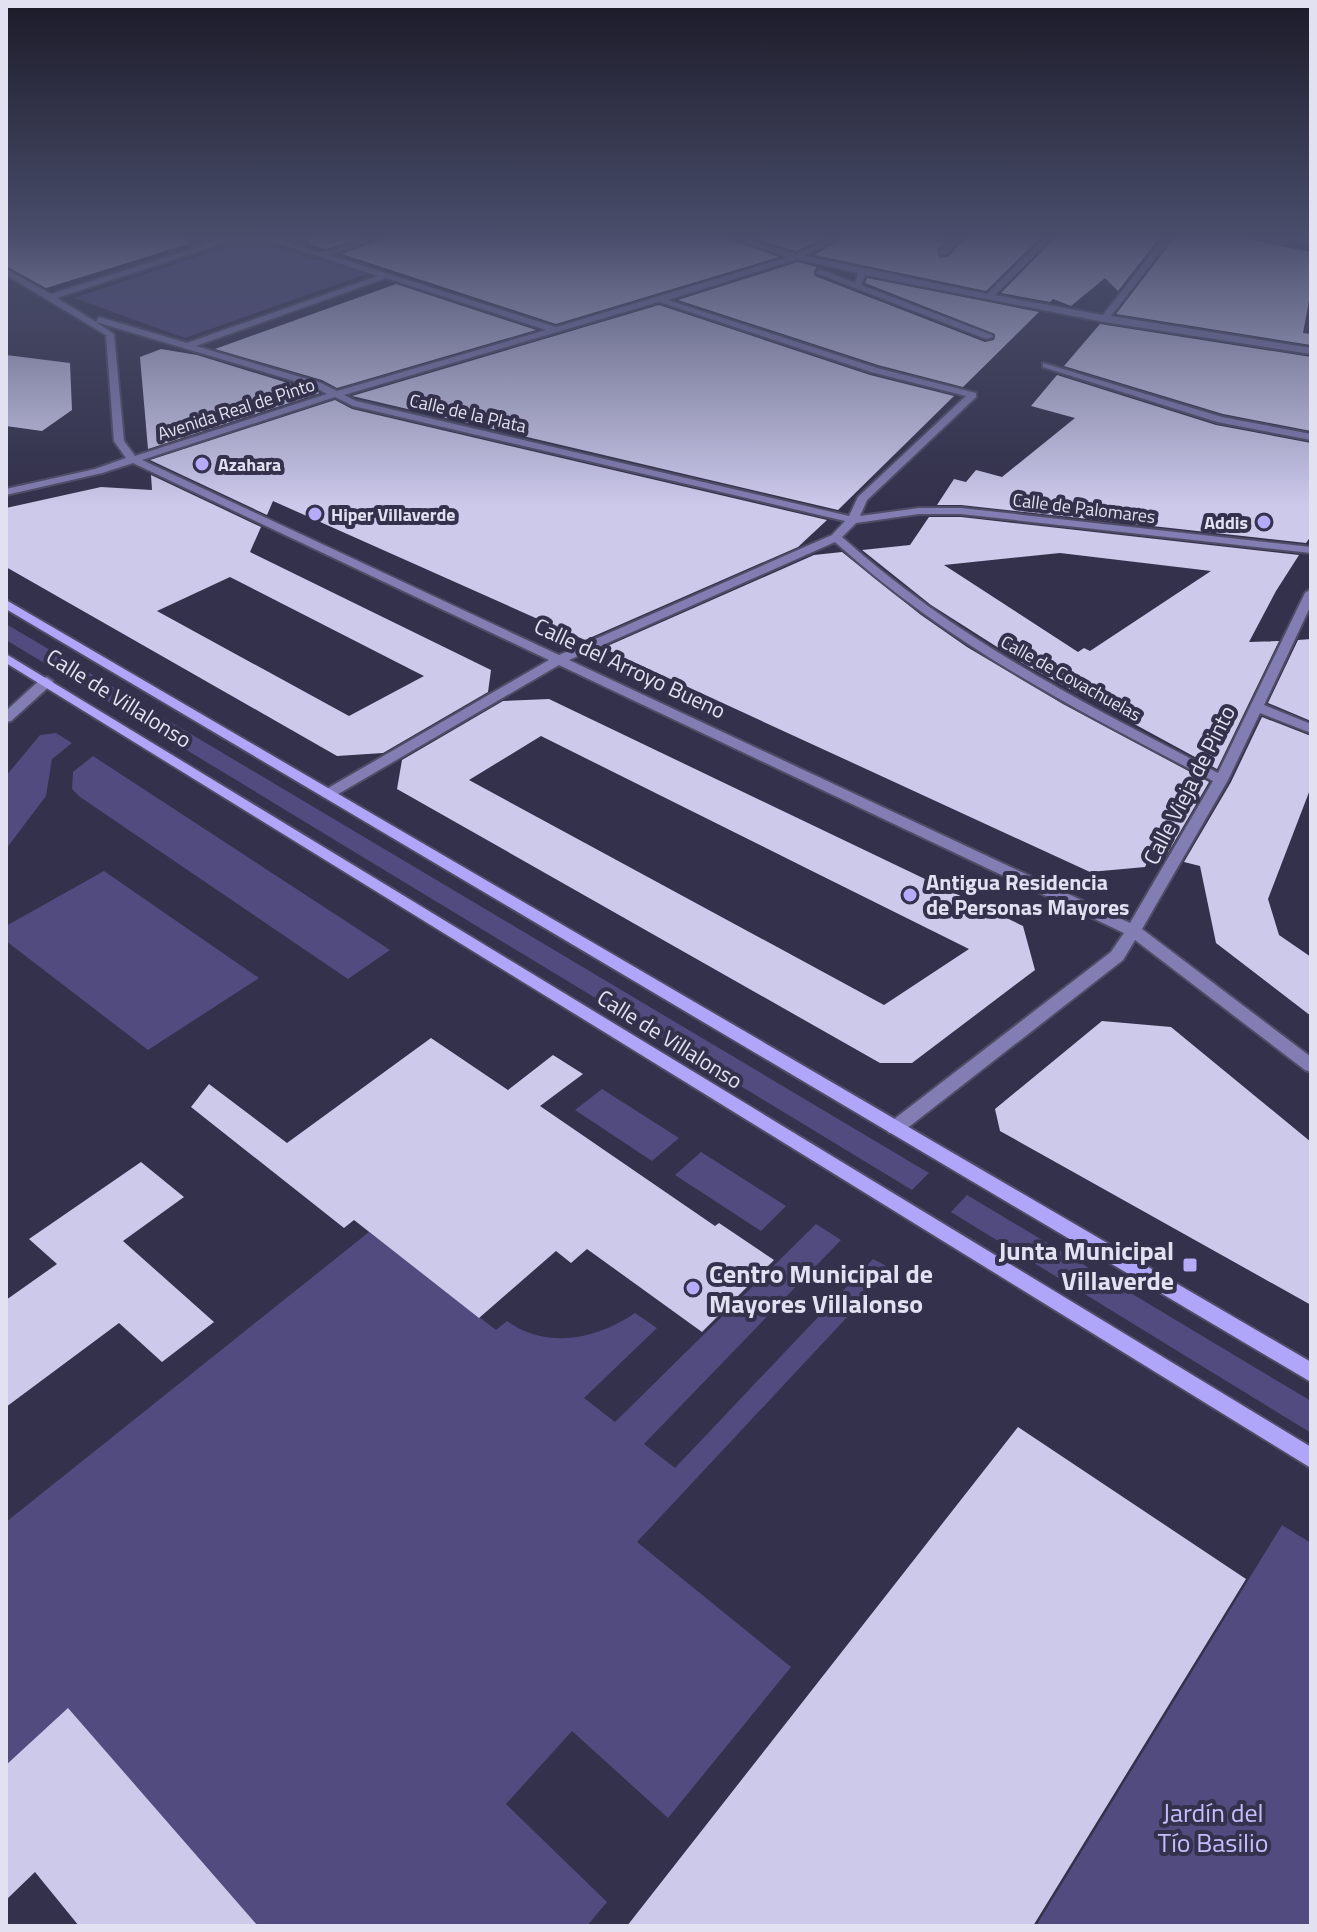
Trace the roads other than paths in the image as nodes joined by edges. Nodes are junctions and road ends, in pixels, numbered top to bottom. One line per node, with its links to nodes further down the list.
1 (98, 326): 16 (street)
2 (118, 326): 11 (street, Calle de la Plata)
3 (244, 326): 11 (street)
4 (544, 326): 9 (street)
5 (569, 326): 9 (street, Avenida Real de Pinto)
6 (740, 326): 18 (street)
7 (961, 326): 10 (street)
8 (1150, 326): 12 (street)
9 (556, 330): 14 (street, Avenida Real de Pinto)
10 (989, 337)
11 (186, 347): 14 (street, Calle de la Plata)
12 (1311, 351)
13 (1046, 365): 15 (street)
14 (336, 394): 16 (street, Avenida Real de Pinto); 18 (street, Calle de la Plata)
15 (1311, 437)
16 (132, 459): 17 (street, Avenida Real de Pinto); 24 (street, Calle del Arroyo Bueno)
17 (6, 492)
18 (853, 520): 19 (street); 20 (street, Calle de Palomares)
19 (836, 537): 24 (street); 29 (street, Calle de Covachuelas)
20 (1311, 550)
21 (1311, 593): 26 (street, Calle Vieja de Pinto)
22 (6, 604): 30 (main road, Calle de Villalonso)
23 (6, 658): 25 (main road, Calle de Villalonso)
24 (559, 660): 30 (street); 31 (street, Calle del Arroyo Bueno)
25 (47, 681): 27 (street); 35 (main road, Calle de Villalonso)
26 (1255, 706): 28 (street); 29 (street, Calle Vieja de Pinto)
27 (6, 718)
28 (1311, 729)
29 (1221, 780): 31 (street, Calle Vieja de Pinto)
30 (328, 794): 33 (main road, Calle de Villalonso)
31 (1134, 931): 32 (street, Calle del Arroyo Bueno); 33 (street, Calle Vieja de Pinto)
32 (1311, 1066)
33 (895, 1128): 34 (main road, Calle de Villalonso)
34 (1311, 1373)
35 (1311, 1458)

